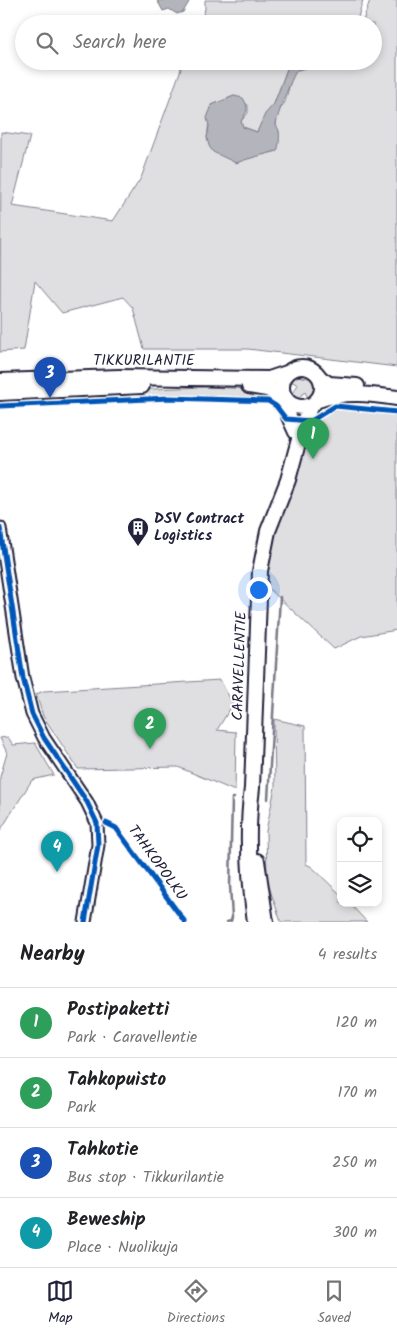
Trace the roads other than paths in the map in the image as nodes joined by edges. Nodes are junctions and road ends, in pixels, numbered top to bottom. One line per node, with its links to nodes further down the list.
1 (287, 373): 2 (main road); 3 (main road, TIKKURILANTIE); 8 (main road)
2 (320, 378): 5 (main road); 9 (main road)
3 (0, 381)
4 (258, 386): 6 (main road, TIKKURILANTIE); 8 (main road, TIKKURILANTIE); 10 (main road)
5 (397, 390)
6 (0, 393)
7 (397, 398): 9 (main road)
8 (287, 400): 9 (main road); 10 (main road, CARAVELLENTIE)
9 (315, 402): 11 (main road, CARAVELLENTIE)
10 (296, 432): 11 (main road, CARAVELLENTIE)
11 (294, 461): 13 (main road, CARAVELLENTIE)
12 (0, 528): 14 (street)
13 (252, 788): 15 (main road, CARAVELLENTIE); 16 (main road, CARAVELLENTIE)
14 (85, 922)
15 (255, 922)
16 (266, 922)

